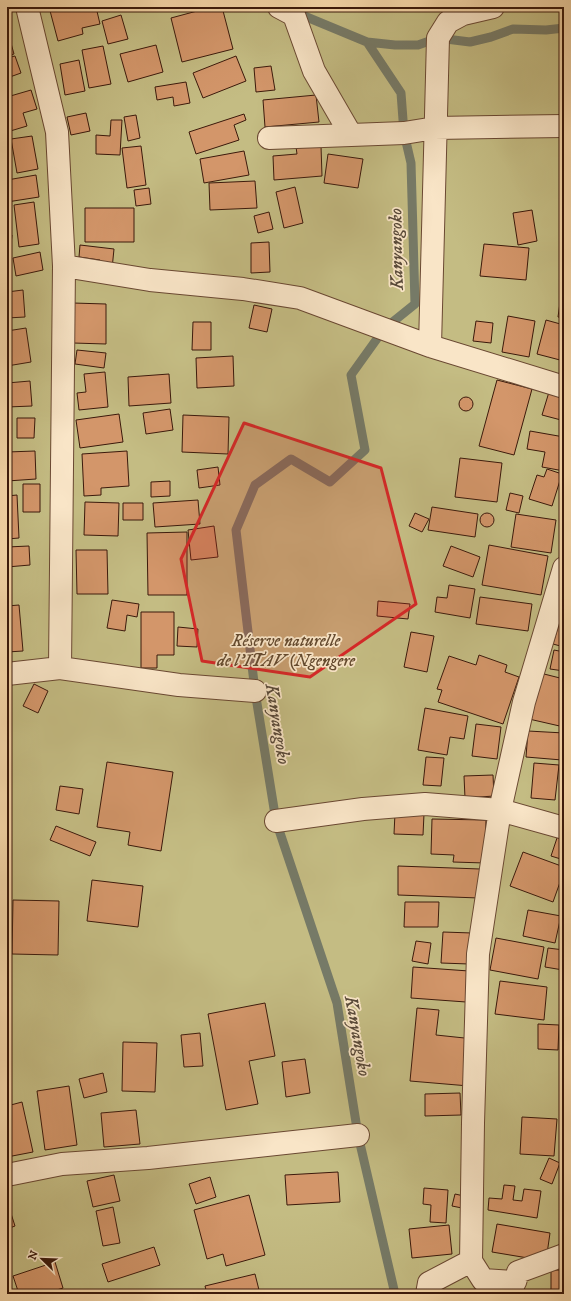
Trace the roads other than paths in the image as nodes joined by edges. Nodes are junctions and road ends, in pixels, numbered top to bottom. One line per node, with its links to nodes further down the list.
1 (27, 7): 8 (street)
2 (279, 7): 6 (street)
3 (494, 7): 5 (street)
4 (564, 126): 5 (street)
5 (435, 128): 6 (street); 9 (street)
6 (351, 135): 7 (street)
7 (269, 138)
8 (64, 266): 9 (street); 12 (street)
9 (430, 346): 10 (street)
10 (564, 387)
11 (564, 568): 15 (street)
12 (60, 668): 13 (street); 14 (street)
13 (7, 674)
14 (255, 691)
15 (500, 810): 16 (street); 17 (street); 21 (street)
16 (276, 821)
17 (564, 828)
18 (358, 1135): 19 (street)
19 (7, 1175)
20 (564, 1255): 21 (street)
21 (471, 1261): 22 (street)
22 (427, 1294)

